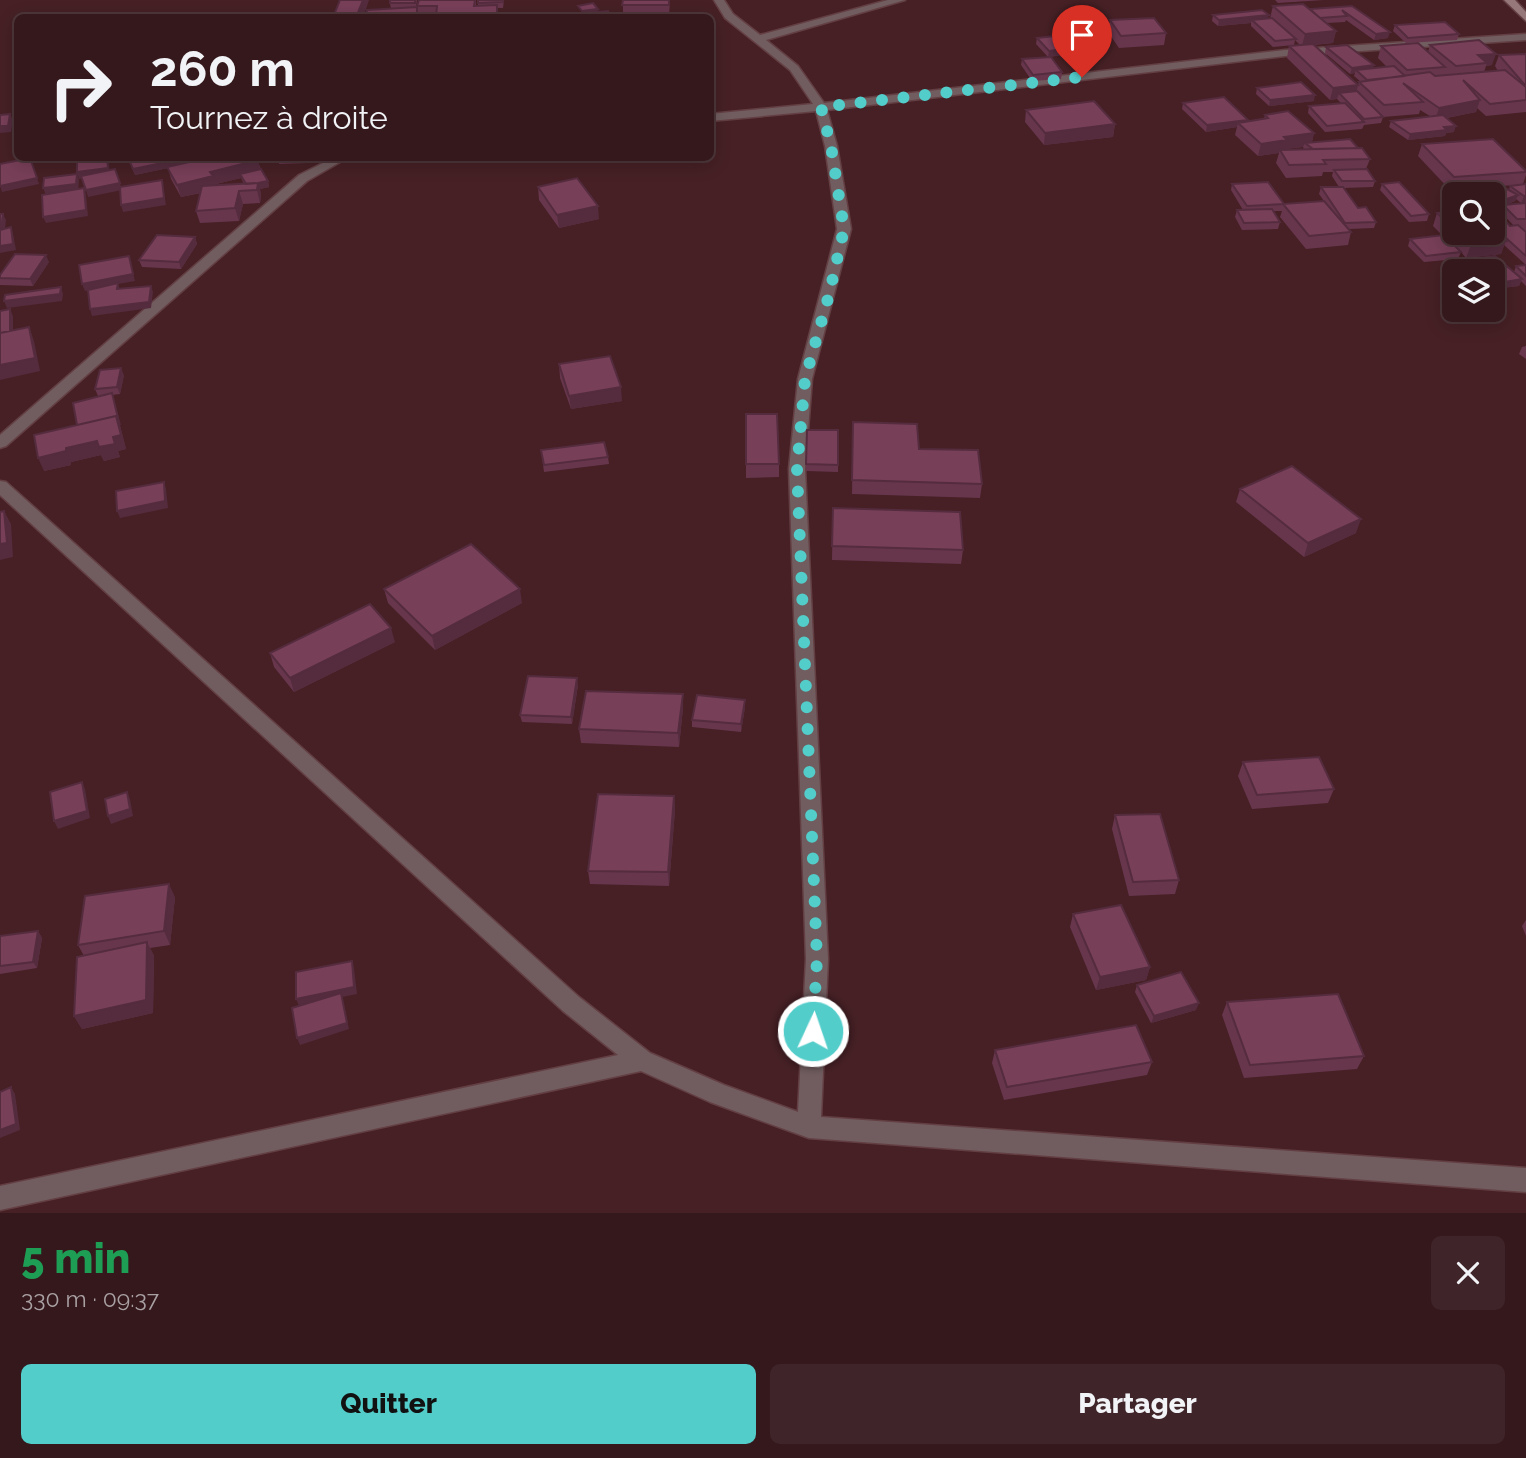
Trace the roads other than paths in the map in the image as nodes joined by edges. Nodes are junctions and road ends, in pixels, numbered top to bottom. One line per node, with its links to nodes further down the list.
1 (719, 0): 6 (street)
2 (900, 0): 6 (street)
3 (1509, 0): 4 (street)
4 (1526, 18)
5 (1526, 37): 7 (street)
6 (759, 39): 7 (street)
7 (821, 107): 8 (street); 13 (street)
8 (714, 118)
9 (335, 161): 10 (street)
10 (0, 443)
11 (0, 486): 12 (street)
12 (642, 1060): 13 (street); 15 (street)
13 (809, 1127): 14 (street)
14 (1526, 1180)
15 (0, 1198)

